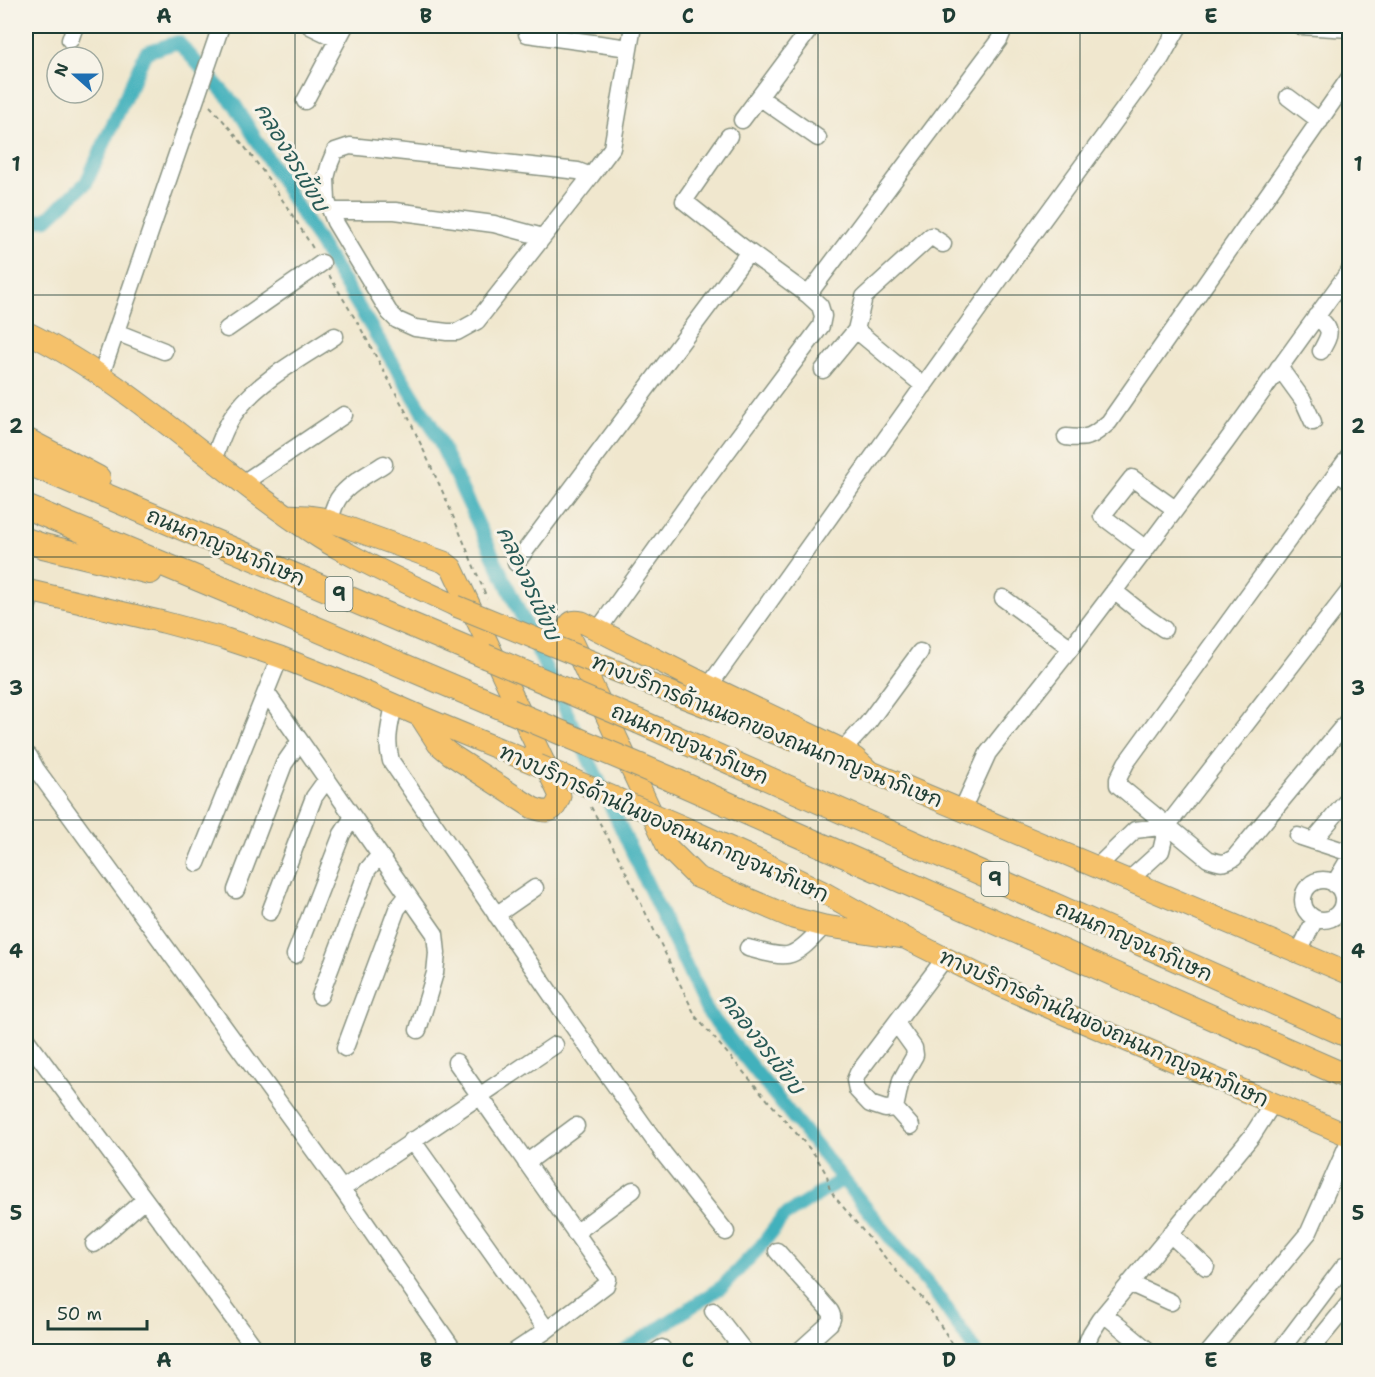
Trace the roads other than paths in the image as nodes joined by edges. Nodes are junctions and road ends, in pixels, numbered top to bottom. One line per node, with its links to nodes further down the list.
1 (221, 26): 32 (street)
2 (310, 26): 9 (street)
3 (633, 26): 11 (street)
4 (812, 26): 13 (street)
5 (1005, 26): 27 (street)
6 (1179, 26): 39 (street)
7 (1301, 26): 8 (street)
8 (1350, 29)
9 (341, 32): 15 (street)
10 (526, 34): 11 (street)
11 (629, 48): 20 (street)
12 (1350, 77): 17 (street)
13 (759, 97): 16 (street); 19 (street)
14 (1288, 97): 17 (street)
15 (305, 101)
16 (742, 120)
17 (1320, 121): 42 (street)
18 (729, 136): 24 (street)
19 (818, 138)
20 (591, 176): 21 (street); 22 (street)
21 (331, 211): 22 (street); 22 (street)
22 (543, 237)
23 (943, 244): 30 (street)
24 (749, 252): 27 (street); 57 (street)
25 (322, 263): 29 (street)
26 (1350, 270): 28 (street)
27 (808, 295): 65 (street)
28 (1316, 316): 35 (street); 36 (street)
29 (227, 330)
30 (856, 330): 37 (street); 39 (street)
31 (26, 332): 38 (main road, ทางบริการด้านนอกของถนนกาญจนาภิเษก)
32 (116, 332): 34 (street); 38 (street)
33 (335, 336): 45 (street)
34 (164, 351)
35 (1321, 351)
36 (1279, 367): 41 (street); 51 (street)
37 (823, 370)
38 (101, 375): 45 (main road, ทางบริการด้านนอกของถนนกาญจนาภิเษก)
39 (924, 386): 69 (street)
40 (345, 415): 49 (street)
41 (1313, 422)
42 (1066, 437)
43 (26, 440): 54 (highway)
44 (1350, 455): 48 (street)
45 (213, 460): 49 (main road, ทางบริการด้านนอกของถนนกาญจนาภิเษก)
46 (26, 462): 54 (highway, ถนนกาญจนาภิเษก / 9)
47 (384, 464): 53 (street)
48 (1343, 477): 83 (street)
49 (243, 483): 52 (main road, ทางบริการด้านนอกของถนนกาญจนาภิเษก)
50 (26, 507): 58 (highway, ถนนกาญจนาภิเษก / 9)
51 (1175, 509): 56 (street); 56 (street)
52 (286, 515): 53 (main road); 77 (main road, ทางบริการด้านนอกของถนนกาญจนาภิเษก, bridge)
53 (330, 521): 72 (main road)
54 (193, 533): 106 (highway, ถนนกาญจนาภิเษก / 9, bridge)
55 (31, 543): 58 (highway)
56 (1146, 549): 61 (street)
57 (516, 563)
58 (225, 590): 111 (highway, ถนนกาญจนาภิเษก / 9, bridge)
59 (1350, 590): 83 (street)
60 (29, 591): 63 (street); 68 (main road, ทางบริการด้านในของถนนกาญจนาภิเษก)
61 (1114, 591): 64 (street); 66 (street)
62 (1003, 598): 66 (street)
63 (26, 612)
64 (1164, 629)
65 (598, 630): 69 (main road); 96 (main road)
66 (1071, 648): 81 (street)
67 (920, 652): 75 (street)
68 (280, 657): 70 (street); 71 (main road, ทางบริการด้านในของถนนกาญจนาภิเษก)
69 (709, 686): 75 (main road)
70 (266, 692): 74 (street); 86 (street)
71 (394, 705): 72 (main road, ทางบริการด้านในของถนนกาญจนาภิเษก); 94 (street)
72 (420, 716): 97 (main road, ทางบริการด้านในของถนนกาญจนาภิเษก, bridge)
73 (1350, 718): 83 (street)
74 (300, 741): 79 (street); 91 (street)
75 (843, 750): 77 (main road)
76 (26, 755): 78 (street)
77 (867, 769): 81 (main road, ทางบริการด้านนอกของถนนกาญจนาภิเษก)
78 (31, 770): 120 (street)
79 (327, 779): 82 (street); 93 (street)
80 (1350, 797): 85 (street)
81 (962, 810): 87 (main road, ทางบริการด้านนอกของถนนกาญจนาภิเษก)
82 (353, 817): 84 (street); 100 (street)
83 (1167, 826): 87 (street); 88 (street)
84 (380, 855): 92 (street); 103 (street)
85 (1350, 855): 89 (street)
86 (196, 863)
87 (1098, 867): 88 (main road, ทางบริการด้านนอกของถนนกาญจนาภิเษก)
88 (1129, 880): 99 (main road, ทางบริการด้านนอกของถนนกาญจนาภิเษก)
89 (1334, 884): 95 (street); 95 (street)
90 (535, 888): 94 (street)
91 (236, 890)
92 (408, 895): 105 (street); 109 (street)
93 (270, 912)
94 (496, 915): 123 (street)
95 (1315, 919): 99 (street)
96 (824, 926): 97 (main road); 98 (street)
97 (905, 938): 101 (main road, ทางบริการด้านในของถนนกาญจนาภิเษก)
98 (748, 948)
99 (1299, 952): 102 (main road, ทางบริการด้านนอกของถนนกาญจนาภิเษก)
100 (295, 955)
101 (945, 958): 104 (street); 113 (main road, ทางบริการด้านในของถนนกาญจนาภิเษก)
102 (1350, 974)
103 (320, 996)
104 (896, 1023): 114 (street); 114 (street)
105 (418, 1030)
106 (1350, 1036)
107 (26, 1039): 122 (street)
108 (555, 1045): 112 (street)
109 (345, 1048)
110 (456, 1062): 112 (street)
111 (1350, 1078)
112 (478, 1096): 118 (street); 119 (street)
113 (1273, 1103): 117 (main road, ทางบริการด้านในของถนนกาญจนาภิเษก); 125 (street)
114 (895, 1108): 116 (street)
115 (576, 1126): 119 (street)
116 (911, 1126)
117 (1350, 1137): 143 (street)
118 (412, 1140): 120 (street); 135 (street)
119 (526, 1163): 124 (street)
120 (342, 1189): 137 (street)
121 (633, 1190): 124 (street)
122 (144, 1200): 126 (street); 136 (street)
123 (726, 1232)
124 (576, 1233): 135 (street)
125 (1170, 1234): 129 (street); 130 (street)
126 (94, 1244)
127 (777, 1251): 140 (street)
128 (1350, 1263): 144 (street)
129 (1206, 1267)
130 (1129, 1283): 131 (street); 134 (street)
131 (1171, 1302)
132 (1350, 1302): 145 (street)
133 (713, 1311): 139 (street)
134 (1104, 1314): 141 (street); 142 (street)
135 (547, 1330): 138 (street)
136 (258, 1352)
137 (455, 1352)
138 (514, 1352)
139 (745, 1352)
140 (798, 1352)
141 (1083, 1352)
142 (1150, 1352)
143 (1209, 1352)
144 (1279, 1352)
145 (1310, 1352)

